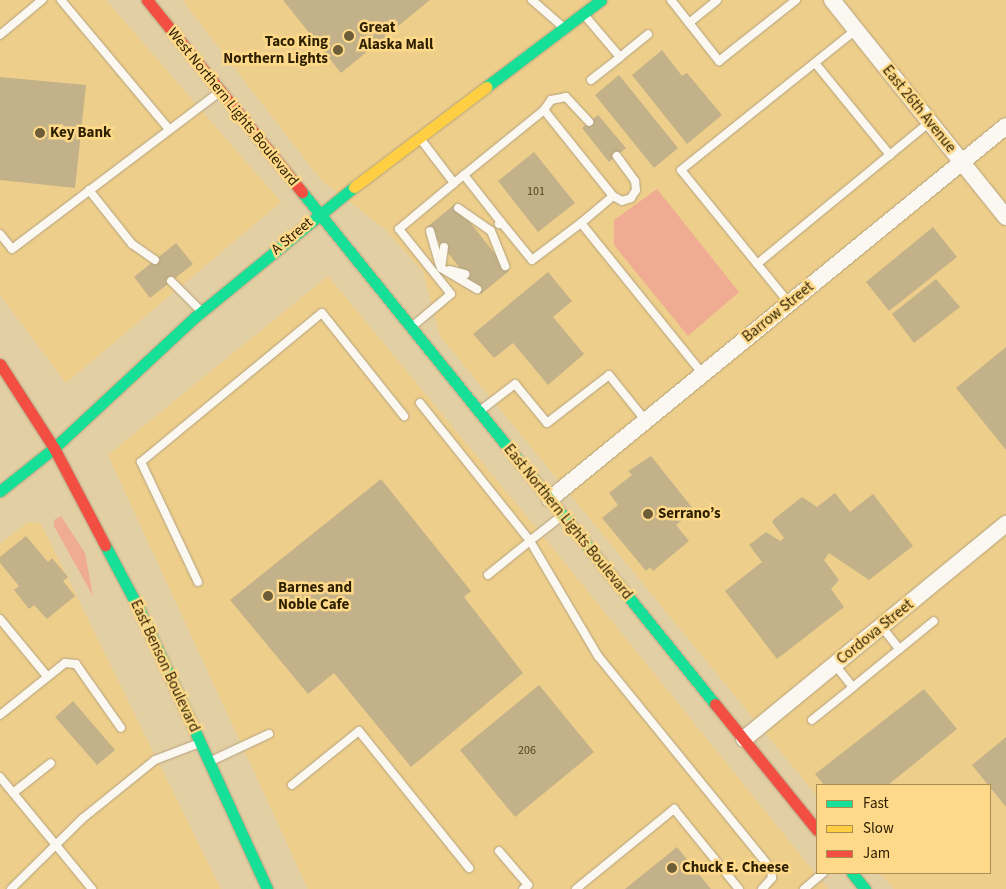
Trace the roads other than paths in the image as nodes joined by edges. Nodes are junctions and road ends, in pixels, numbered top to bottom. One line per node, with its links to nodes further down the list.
1 (42, 0): 15 (lane)
2 (61, 0): 24 (lane)
3 (147, 0): 19 (main road, West Northern Lights Boulevard)
4 (532, 0): 12 (lane)
5 (601, 0): 10 (main road, A Street)
6 (671, 0): 11 (lane)
7 (716, 0): 11 (lane)
8 (832, 0): 13 (street, East 26th Avenue)
9 (792, 1): 11 (lane)
10 (583, 13): 12 (main road, A Street); 16 (lane)
11 (689, 23)
12 (564, 28): 25 (main road, A Street)
13 (856, 30): 17 (lane); 21 (street, East 26th Avenue)
14 (648, 34): 16 (lane)
15 (0, 35)
16 (620, 57): 18 (lane)
17 (815, 63): 26 (lane); 45 (lane)
18 (591, 80)
19 (221, 91): 24 (lane); 34 (main road, West Northern Lights Boulevard)
20 (544, 110): 22 (lane); 29 (lane); 32 (lane)
21 (931, 121): 26 (lane); 28 (street, East 26th Avenue)
22 (589, 122)
23 (1006, 126): 28 (street, Barrow Street)
24 (168, 128): 31 (lane)
25 (420, 138): 30 (lane); 34 (main road, A Street)
26 (890, 155): 45 (lane)
27 (617, 156): 32 (lane)
28 (961, 162): 35 (street, East 26th Avenue); 51 (street, Barrow Street)
29 (464, 175): 30 (lane); 36 (lane)
30 (454, 183): 47 (lane)
31 (89, 190): 41 (lane); 44 (lane)
32 (613, 196): 37 (lane)
33 (458, 208): 39 (lane)
34 (319, 214): 52 (main road, A Street); 53 (main road, East Northern Lights Boulevard)
35 (1006, 217)
36 (501, 222): 37 (lane); 39 (lane)
37 (581, 223): 55 (lane)
38 (472, 224): 39 (lane)
39 (491, 230): 43 (lane); 46 (lane)
40 (430, 231): 47 (lane)
41 (0, 234)
42 (444, 247): 47 (lane)
43 (493, 251)
44 (155, 260)
45 (757, 264): 51 (lane)
46 (505, 266)
47 (437, 271): 48 (lane); 50 (lane); 53 (lane)
48 (465, 274)
49 (171, 281): 52 (lane)
50 (477, 289)
51 (789, 303): 55 (street, Barrow Street)
52 (201, 311): 60 (main road, A Street)
53 (411, 327): 57 (main road, East Northern Lights Boulevard)
54 (0, 364): 60 (main road, East Benson Boulevard)
55 (703, 374): 59 (street, Barrow Street)
56 (420, 403): 65 (lane)
57 (480, 411): 59 (lane); 62 (main road, East Northern Lights Boulevard)
58 (404, 416): 67 (lane)
59 (646, 421): 62 (street, Barrow Street)
60 (54, 448): 61 (main road, A Street); 80 (main road, East Benson Boulevard)
61 (0, 491)
62 (550, 499): 63 (main road, East Northern Lights Boulevard)
63 (563, 515): 65 (lane); 79 (main road, East Northern Lights Boulevard)
64 (1006, 524): 70 (street, Cordova Street)
65 (530, 541): 66 (lane); 98 (lane)
66 (488, 575)
67 (198, 582)
68 (0, 619): 73 (lane)
69 (934, 621): 71 (lane)
70 (882, 626): 71 (lane); 72 (street, Cordova Street)
71 (899, 649): 74 (lane)
72 (835, 665): 74 (lane); 79 (street, Cordova Street)
73 (46, 676): 75 (lane); 77 (lane)
74 (852, 687): 76 (lane)
75 (1, 711)
76 (812, 720)
77 (121, 728)
78 (269, 734): 81 (lane)
79 (744, 740): 86 (main road, East Northern Lights Boulevard)
80 (201, 743): 81 (main road, East Benson Boulevard); 87 (lane)
81 (210, 761): 95 (main road, East Benson Boulevard)
82 (51, 763): 85 (lane)
83 (0, 777): 85 (lane)
84 (292, 785): 89 (lane)
85 (13, 793): 87 (lane)
86 (816, 829)
87 (56, 846): 92 (lane); 94 (lane)
88 (499, 851): 93 (lane)
89 (469, 868)
90 (822, 874): 99 (lane)
91 (853, 874): 100 (main road)
92 (14, 888)
93 (527, 888)
94 (92, 889)
95 (267, 889)
96 (576, 889): 97 (lane)
97 (739, 889)
98 (762, 889)
99 (804, 889)
100 (865, 889)

